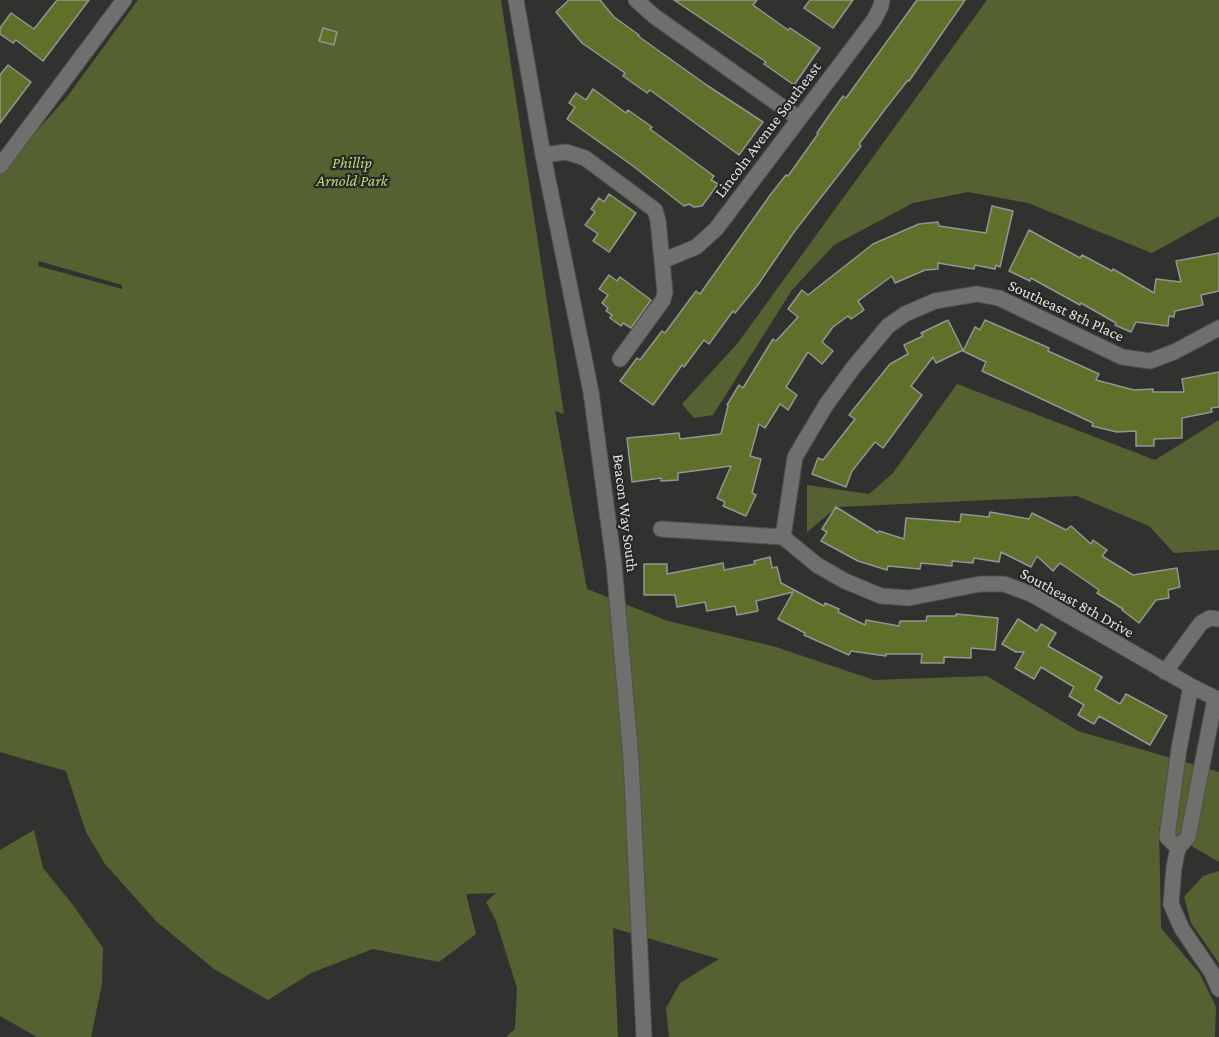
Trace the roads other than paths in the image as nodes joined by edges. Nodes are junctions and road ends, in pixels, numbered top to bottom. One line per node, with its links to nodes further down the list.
1 (124, 0): 7 (street)
2 (516, 0): 6 (street, Beacon Way South)
3 (636, 0): 5 (street)
4 (882, 0): 5 (street, Lincoln Avenue Southeast)
5 (798, 118): 8 (street, Lincoln Avenue Southeast)
6 (543, 155): 8 (street); 19 (street, Beacon Way South)
7 (0, 166)
8 (662, 261): 10 (street)
9 (1219, 328): 12 (street, Southeast 8th Place)
10 (620, 358)
11 (662, 529): 12 (street)
12 (783, 537): 14 (street, Southeast 8th Drive)
13 (1219, 619): 14 (street)
14 (1165, 672): 15 (street, Southeast 8th Drive)
15 (1191, 686): 16 (street, Southeast 8th Drive); 17 (street)
16 (1217, 699): 17 (street)
17 (1178, 848): 18 (street)
18 (1219, 989)
19 (644, 1037)

